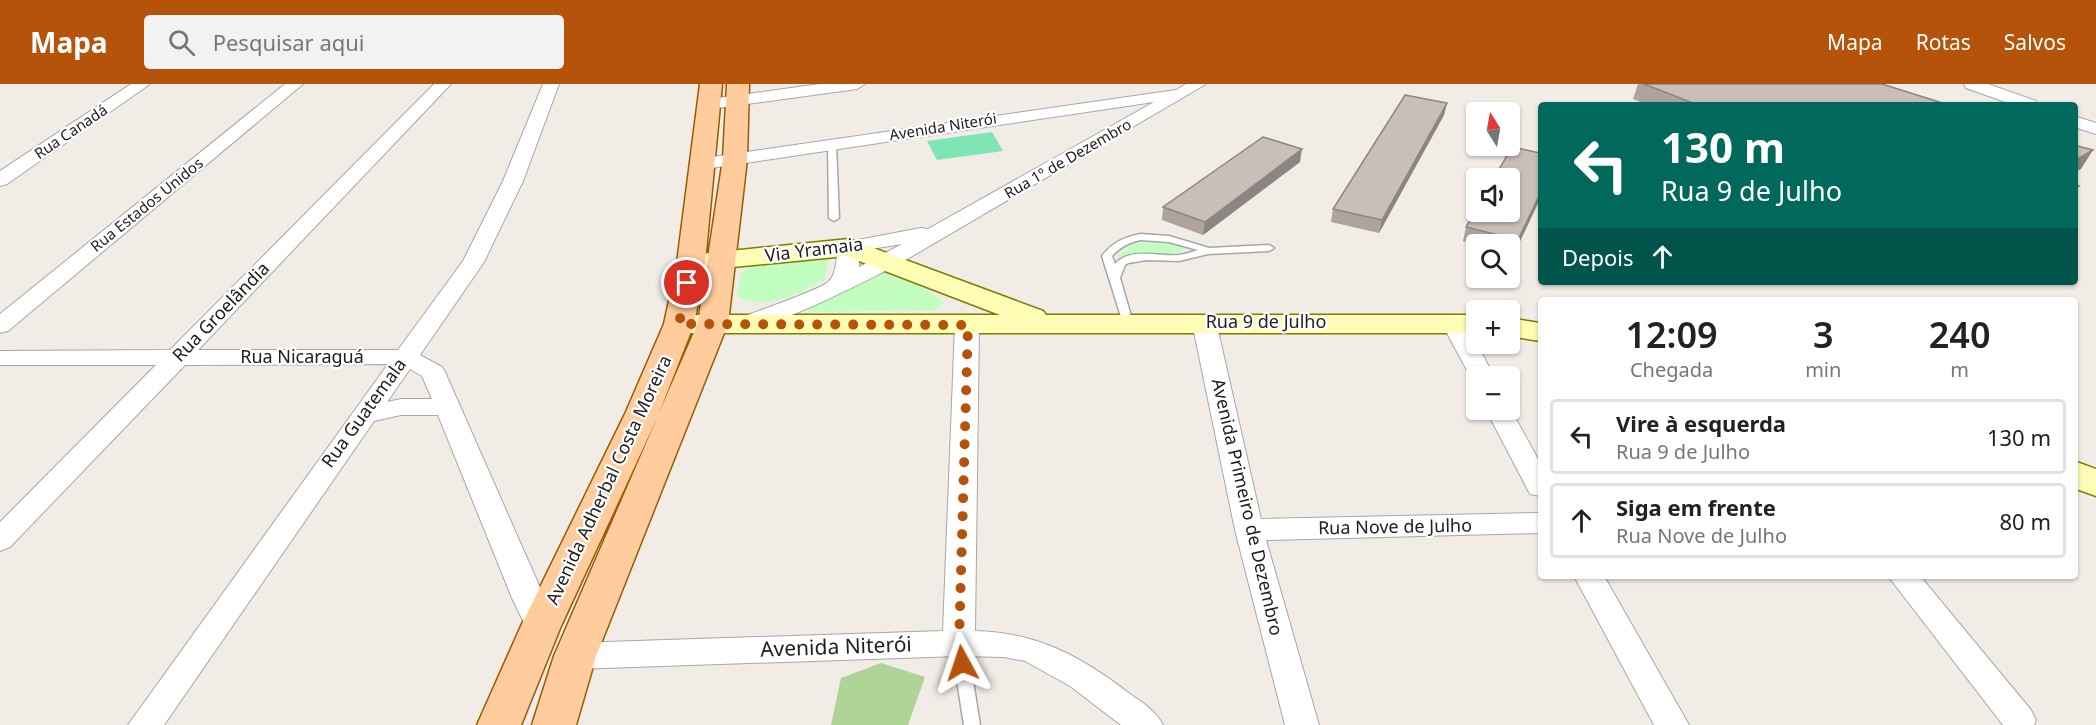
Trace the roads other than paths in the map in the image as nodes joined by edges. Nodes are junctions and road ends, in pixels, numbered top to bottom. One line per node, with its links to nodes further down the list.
1 (142, 84): 17 (street, Rua Canadá)
2 (295, 84): 36 (street, Rua Estados Unidos)
3 (443, 84): 41 (street, Rua Groelândia)
4 (551, 84): 39 (street, Rua Guatemala)
5 (857, 84): 10 (street)
6 (1972, 84): 9 (street)
7 (2015, 84): 9 (street)
8 (1190, 88): 14 (street, Avenida Niterói); 19 (street, Rua 1º de Dezembro)
9 (1991, 91): 11 (street)
10 (724, 93): 15 (main road, Avenida Adherbal Costa Moreira); 16 (main road, Avenida Adherbal Costa Moreira)
11 (2022, 102)
12 (2078, 122): 13 (street)
13 (2096, 129)
14 (832, 144): 15 (street, Avenida Niterói); 18 (lane)
15 (735, 159): 16 (street, Avenida Niterói); 23 (main road, Avenida Adherbal Costa Moreira)
16 (705, 163): 25 (main road, Avenida Adherbal Costa Moreira)
17 (0, 180)
18 (834, 218)
19 (936, 231): 20 (street, Via Yramaia); 24 (street)
20 (849, 247): 23 (main road, Via Yramaia); 24 (main road, Rua 9 de Julho); 28 (street)
21 (1269, 248): 22 (lane)
22 (1208, 251): 26 (lane); 26 (lane)
23 (722, 260): 25 (main road, Via Yramaia); 33 (main road, Avenida Adherbal Costa Moreira)
24 (888, 260): 27 (main road, Rua 9 de Julho); 28 (street)
25 (691, 263): 33 (main road, Avenida Adherbal Costa Moreira)
26 (1115, 278): 31 (lane)
27 (953, 286): 34 (main road); 35 (main road, Rua 9 de Julho)
28 (836, 287): 30 (street)
29 (1204, 322): 31 (main road, Rua 9 de Julho); 32 (main road, Rua 9 de Julho); 50 (street, Avenida Primeiro de Dezembro)
30 (748, 323): 33 (main road, Rua 9 de Julho); 34 (main road, Rua 9 de Julho)
31 (1128, 323): 35 (main road, Rua 9 de Julho)
32 (1465, 323): 42 (street)
33 (696, 324): 54 (main road, Avenida Adherbal Costa Moreira); 56 (main road, Avenida Adherbal Costa Moreira)
34 (968, 325): 35 (main road, Rua 9 de Julho); 55 (street)
35 (1057, 325)
36 (0, 326)
37 (1520, 329): 38 (main road)
38 (1538, 332)
39 (405, 357): 41 (street, Rua Nicaraguá); 43 (street, Rua Nicaraguá); 44 (street, Rua Guatemala)
40 (0, 358): 41 (street, Rua Nicaraguá)
41 (177, 358): 51 (street, Rua Groelândia)
42 (1479, 366)
43 (446, 407): 44 (street); 54 (street, Rua Nicaraguá)
44 (362, 416): 58 (street, Rua Guatemala)
45 (1504, 420): 47 (street)
46 (2078, 474): 48 (main road)
47 (1538, 483)
48 (2096, 484)
49 (1538, 523): 50 (street, Rua Nove de Julho)
50 (1249, 530): 63 (street, Avenida Primeiro de Dezembro)
51 (0, 540)
52 (1591, 579): 64 (street)
53 (1905, 579): 57 (street)
54 (542, 626): 59 (main road, Avenida Adherbal Costa Moreira)
55 (959, 643): 56 (street, Avenida Niterói); 61 (lane); 62 (street, Avenida Niterói)
56 (575, 656): 60 (main road, Avenida Adherbal Costa Moreira)
57 (2019, 720)
58 (145, 725)
59 (499, 725)
60 (554, 725)
61 (972, 725)
62 (1146, 725)
63 (1302, 725)
64 (1672, 725)

